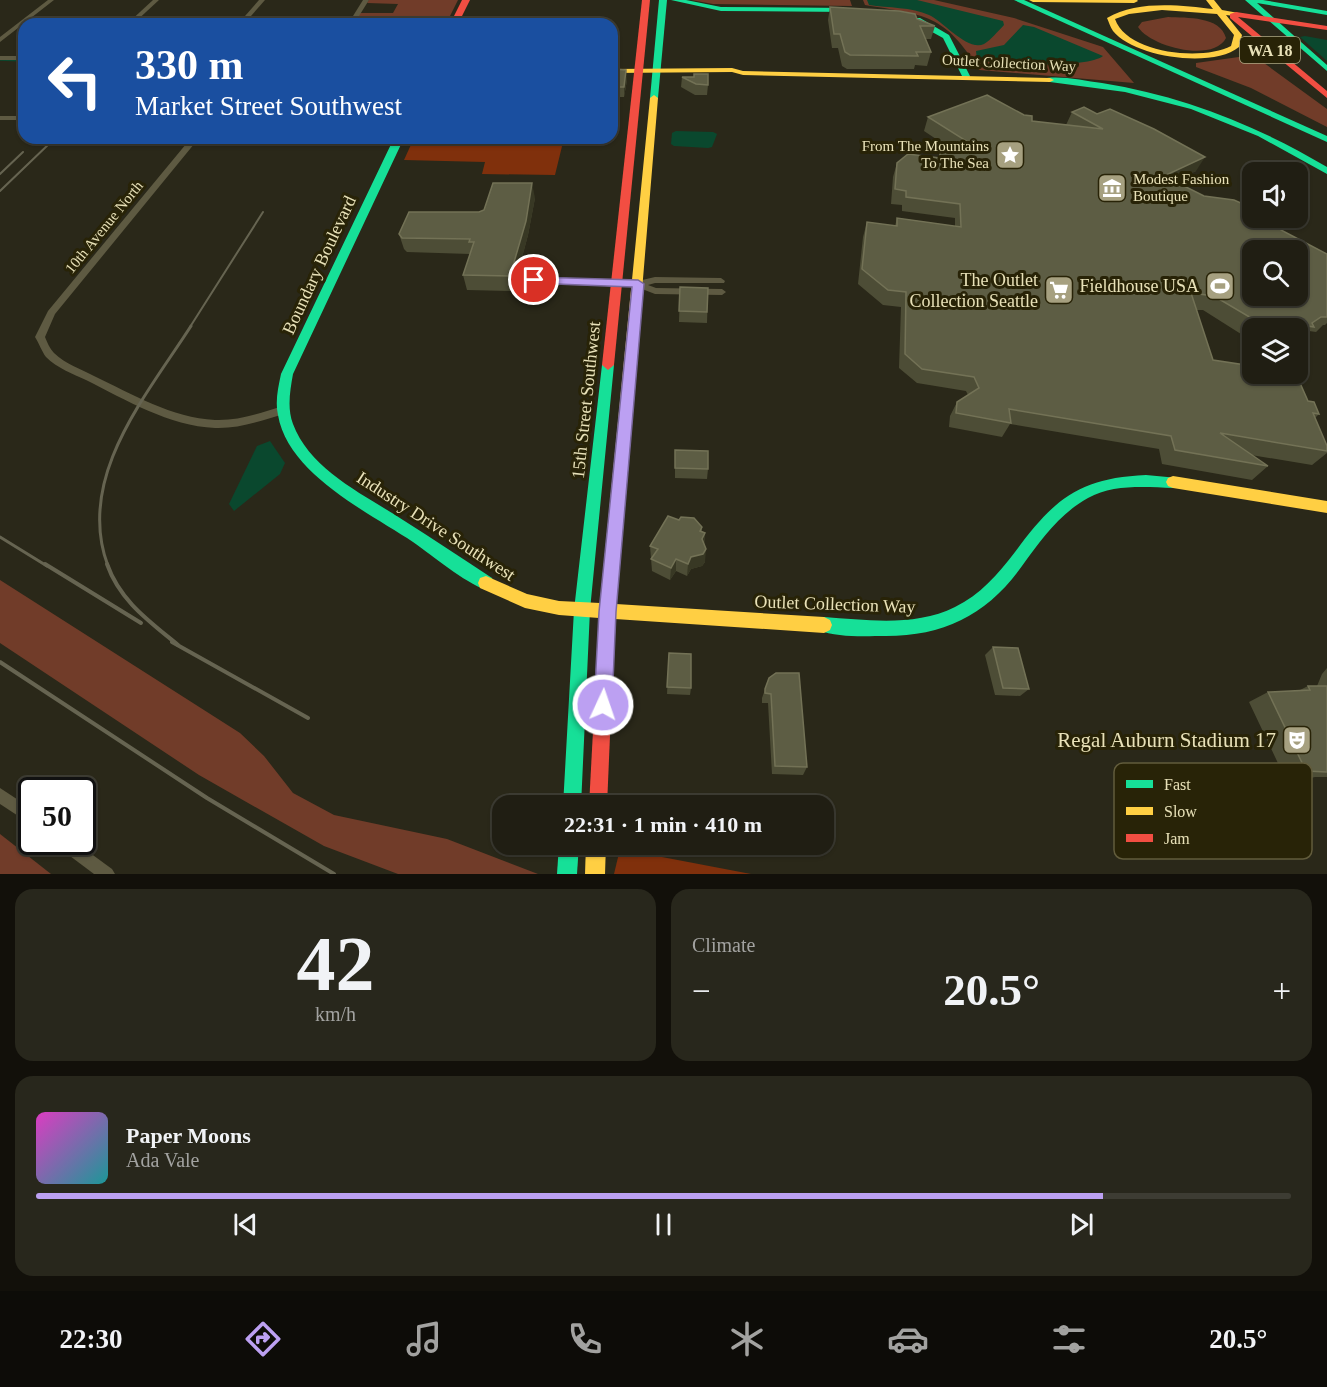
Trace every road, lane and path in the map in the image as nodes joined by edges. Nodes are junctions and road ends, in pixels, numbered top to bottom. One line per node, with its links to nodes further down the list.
1 (51, 0): 21 (street)
2 (156, 0): 22 (street)
3 (262, 0): 23 (street)
4 (366, 0): 24 (street)
5 (466, 0): 25 (main road)
6 (646, 0): 36 (main road, 15th Street Southwest)
7 (663, 0): 29 (main road)
8 (675, 0): 16 (main road)
9 (1018, 0): 45 (main road)
10 (1218, 0): 41 (main road, WA 18)
11 (1226, 0): 17 (main road); 40 (main road, WA 18)
12 (1250, 0): 17 (main road); 34 (main road)
13 (1039, 1): 14 (main road)
14 (1197, 4): 17 (main road); 17 (main road); 20 (main road); 20 (main road)
15 (1327, 8): 17 (main road)
16 (864, 10)
17 (1281, 13): 18 (main road); 26 (main road); 28 (main road)
18 (1327, 15)
19 (906, 16): 39 (main road)
20 (1225, 17): 42 (main road)
21 (27, 18)
22 (136, 18)
23 (246, 18)
24 (355, 18)
25 (457, 18)
26 (1327, 23)
27 (18, 25): 30 (street)
28 (1327, 28)
29 (660, 34): 33 (main road); 37 (main road)
30 (0, 39)
31 (0, 57): 32 (street)
32 (18, 58)
33 (702, 69): 37 (main road, Outlet Collection Way); 38 (main road, Outlet Collection Way)
34 (1327, 69)
35 (618, 71): 36 (main road)
36 (639, 71): 37 (main road); 51 (main road, 15th Street Southwest)
37 (656, 72): 38 (main road, Outlet Collection Way); 52 (main road)
38 (743, 73): 39 (main road, Outlet Collection Way)
39 (966, 76): 48 (main road, Outlet Collection Way)
40 (1327, 85)
41 (1327, 95)
42 (1327, 100)
43 (0, 118): 44 (street)
44 (18, 118)
45 (1327, 139)
46 (190, 144): 54 (street, 10th Avenue North)
47 (396, 144): 54 (main road, Boundary Boulevard)
48 (1327, 171)
49 (534, 280): 51 (street)
50 (722, 281): 52 (street)
51 (616, 283): 52 (street); 56 (main road, 15th Street Southwest)
52 (638, 284): 53 (street); 57 (main road)
53 (722, 292)
54 (283, 410): 56 (main road, Industry Drive Southwest)
55 (1327, 507): 57 (main road, Outlet Collection Way)
56 (582, 610): 57 (main road, Industry Drive Southwest); 59 (main road, 15th Street Southwest)
57 (608, 612): 60 (main road)
58 (0, 795): 61 (street)
59 (573, 795)
60 (599, 795)
61 (18, 808)
62 (80, 855): 65 (street)
63 (568, 855): 66 (main road)
64 (596, 855): 67 (main road)
65 (106, 874)
66 (567, 874)
67 (595, 874)

